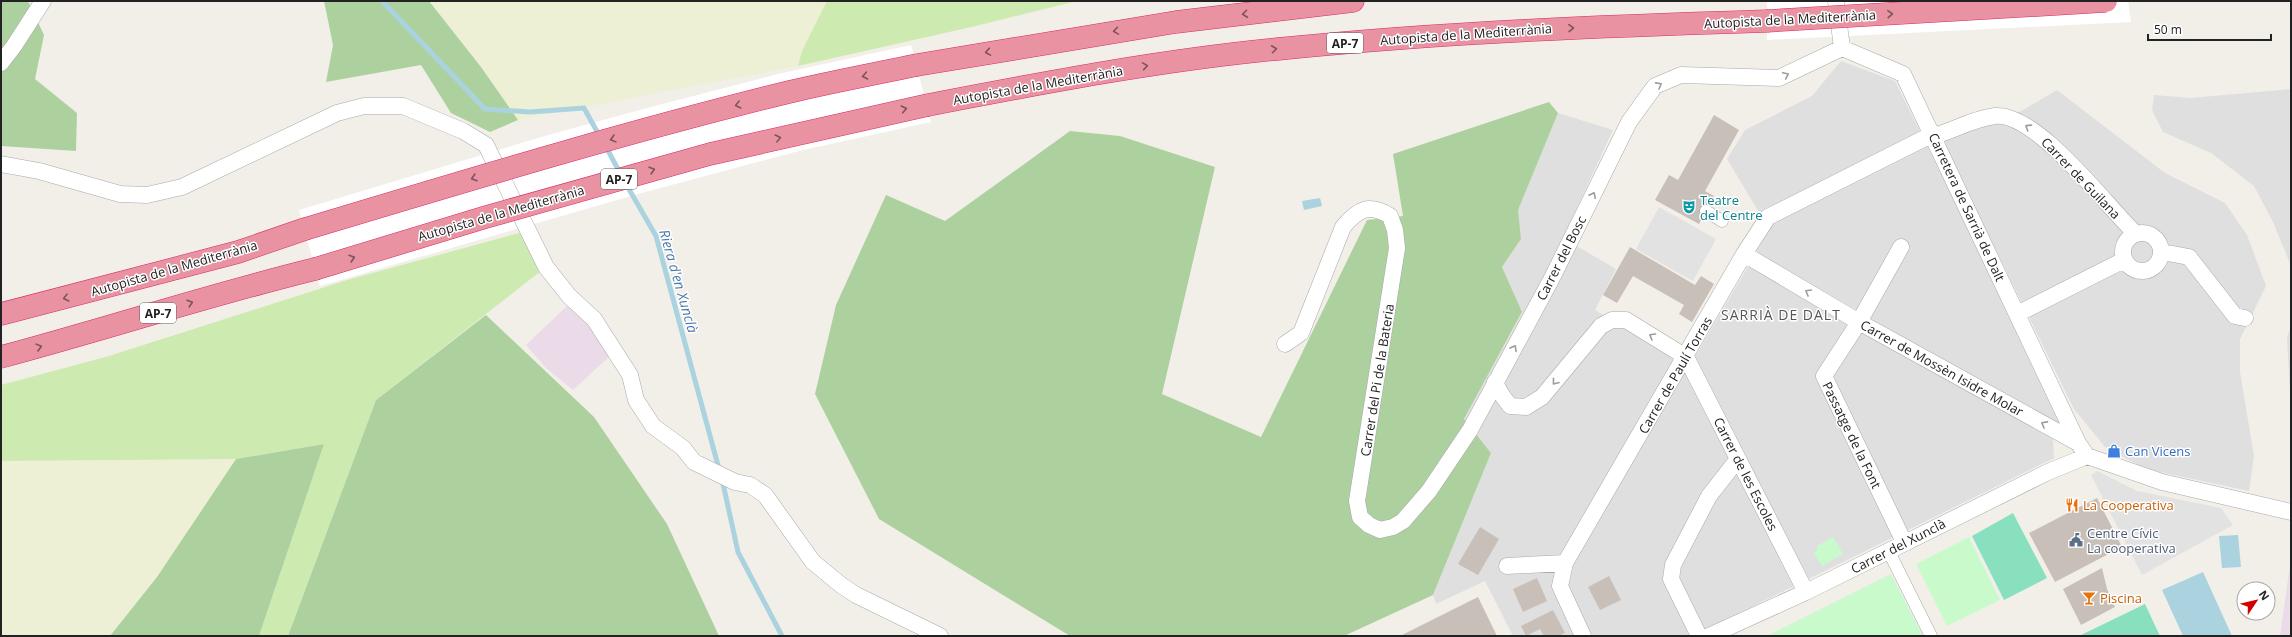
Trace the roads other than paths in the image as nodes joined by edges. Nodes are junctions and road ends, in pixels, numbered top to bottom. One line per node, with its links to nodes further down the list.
1 (43, 1): 6 (street)
2 (1353, 1): 16 (highway, Autopista de la Mediterrània, one-way to 16, bridge)
3 (1836, 1): 5 (street)
4 (2106, 1): 22 (highway, Autopista de la Mediterrània / AP-7, one-way to 4, bridge)
5 (1842, 48): 7 (street, Carretera de Sarrià de Dalt); 23 (street, Carrer del Bosc, one-way to 5)
6 (1, 63)
7 (1934, 137): 11 (street, Carrer de Guilana, one-way to 7); 14 (street, Carrer de Paulí Torras); 17 (street, Carretera de Sarrià de Dalt)
8 (1, 164): 32 (street)
9 (1706, 211): 10 (street)
10 (1722, 221)
11 (2135, 233): 13 (street); 15 (street)
12 (1901, 247): 19 (street, Passatge de la Font)
13 (2162, 252): 15 (street); 18 (street)
14 (1744, 254): 19 (street, Carrer de Mossèn Isidre Molar, one-way to 14); 21 (street, Carrer de Paulí Torras)
15 (2124, 260): 17 (street)
16 (1, 314)
17 (2017, 314): 24 (street, Carretera de Sarrià de Dalt)
18 (2246, 318)
19 (1858, 322): 24 (street, Carrer de Mossèn Isidre Molar, one-way to 19); 27 (street, Passatge de la Font)
20 (1285, 344): 23 (street, Carrer del Pi de la Bateria)
21 (1686, 356): 23 (street, one-way to 23); 25 (street, Carrer de les Escoles); 29 (street, Carrer de Paulí Torras)
22 (1, 357)
23 (1495, 382)
24 (2082, 450): 26 (street); 27 (street, Carrer del Xunclà)
25 (1738, 459): 31 (street, Carrer de les Escoles); 34 (street)
26 (2291, 512)
27 (1904, 542): 28 (street, Carrer del Xunclà)
28 (1888, 550): 31 (street, Carrer del Xunclà); 36 (street)
29 (1565, 563): 30 (street); 33 (street, Carrer de Paulí Torras)
30 (1507, 566)
31 (1806, 592): 35 (street, Carrer del Xunclà)
32 (940, 636)
33 (1583, 636)
34 (1699, 636)
35 (1709, 636)
36 (1931, 636)

